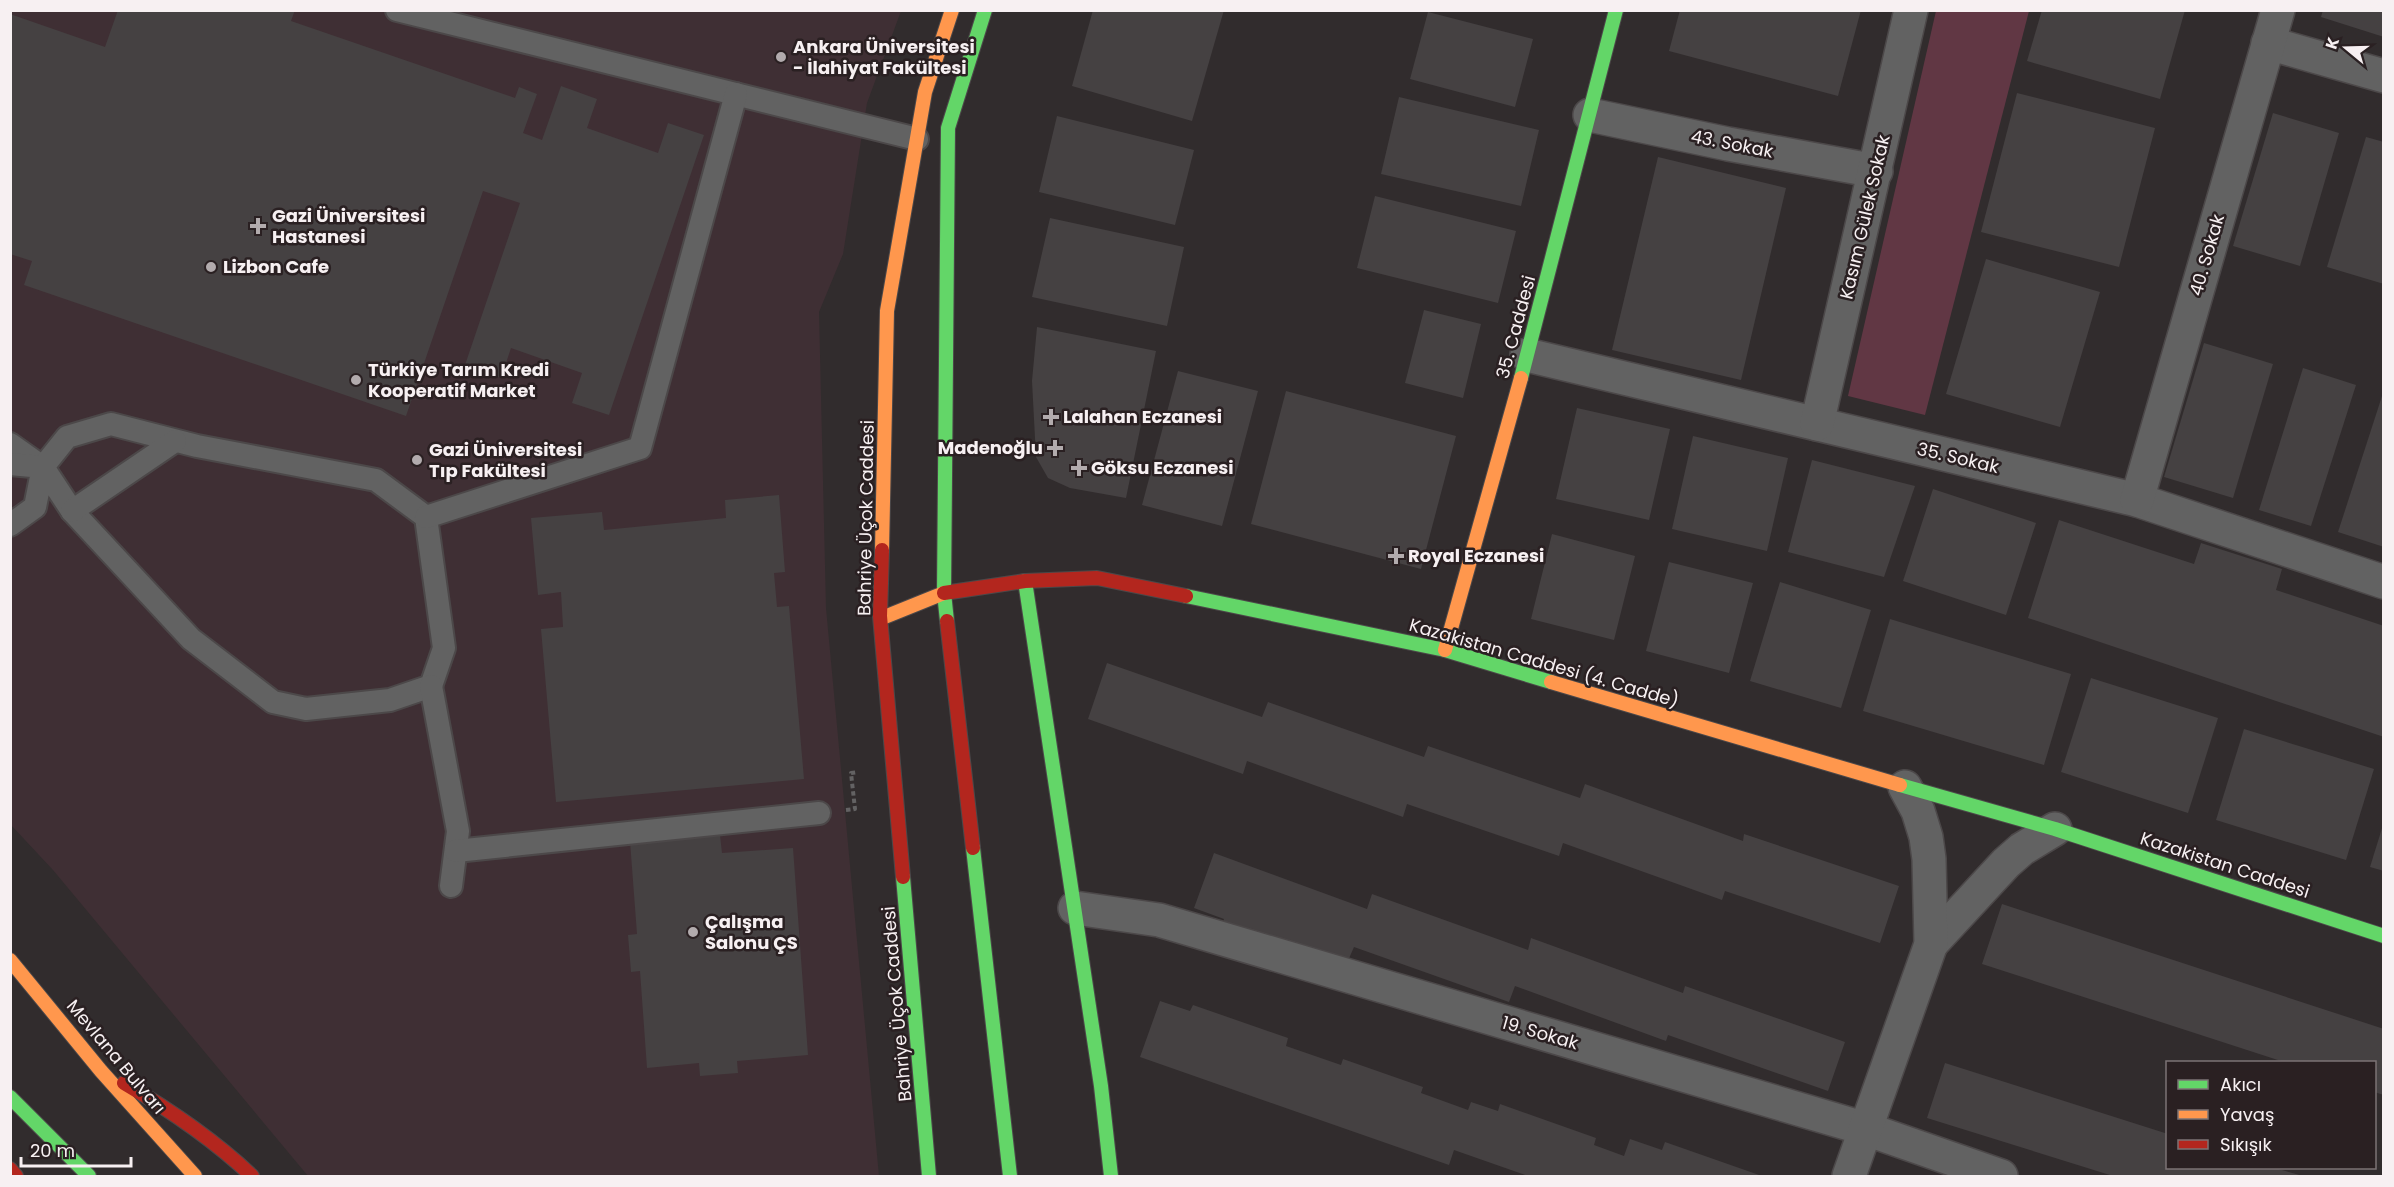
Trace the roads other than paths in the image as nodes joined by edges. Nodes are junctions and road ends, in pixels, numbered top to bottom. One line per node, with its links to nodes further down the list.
1 (397, 10): 9 (lane)
2 (952, 10): 11 (main road, Bahriye Üçok Caddesi)
3 (985, 10): 25 (main road)
4 (1616, 10): 10 (main road, 35. Caddesi)
5 (1911, 10): 12 (street, Kasım Gülek Sokak)
6 (2278, 10): 7 (street, 40. Sokak)
7 (2268, 43): 8 (street); 19 (street, 40. Sokak)
8 (2384, 76)
9 (736, 94): 11 (lane); 21 (lane)
10 (1590, 115): 12 (street, 43. Sokak); 13 (main road, 35. Caddesi)
11 (917, 139): 26 (main road, Bahriye Üçok Caddesi)
12 (1876, 171): 14 (street, Kasım Gülek Sokak)
13 (1527, 355): 14 (street, 35. Sokak); 27 (main road, 35. Caddesi)
14 (1817, 424): 19 (street, 35. Sokak)
15 (175, 441): 18 (lane); 20 (lane); 21 (lane)
16 (10, 444): 18 (lane)
17 (10, 464): 18 (lane)
18 (43, 467): 20 (lane); 22 (lane)
19 (2137, 500): 24 (street, 35. Sokak)
20 (72, 511): 28 (lane)
21 (426, 517): 28 (lane)
22 (10, 525)
23 (1025, 581): 25 (main road, Kazakistan Caddesi (4. Cadde)); 27 (main road, Kazakistan Caddesi (4. Cadde)); 34 (main road)
24 (2384, 582)
25 (944, 593): 26 (main road, Kazakistan Caddesi (4. Cadde)); 47 (main road)
26 (882, 618): 46 (main road, Bahriye Üçok Caddesi)
27 (1445, 650): 29 (main road, Kazakistan Caddesi (4. Cadde))
28 (431, 686): 32 (lane)
29 (1905, 787): 31 (main road, Kazakistan Caddesi (4. Cadde)); 36 (street)
30 (819, 813): 32 (lane)
31 (2055, 829): 35 (main road, Kazakistan Caddesi); 36 (street)
32 (456, 851): 33 (lane)
33 (451, 886)
34 (1075, 908): 40 (street, 19. Sokak); 48 (main road)
35 (2384, 936)
36 (1931, 944): 40 (street)
37 (10, 960): 38 (main road, Mevlana Bulvarı)
38 (101, 1071): 44 (main road, Mevlana Bulvarı); 45 (main road)
39 (10, 1097): 43 (main road)
40 (1866, 1129): 49 (street); 50 (street, 19. Sokak)
41 (10, 1168): 42 (main road)
42 (16, 1176)
43 (89, 1176)
44 (195, 1176)
45 (252, 1176)
46 (929, 1176)
47 (1010, 1176)
48 (1111, 1176)
49 (1849, 1176)
50 (2001, 1176)

